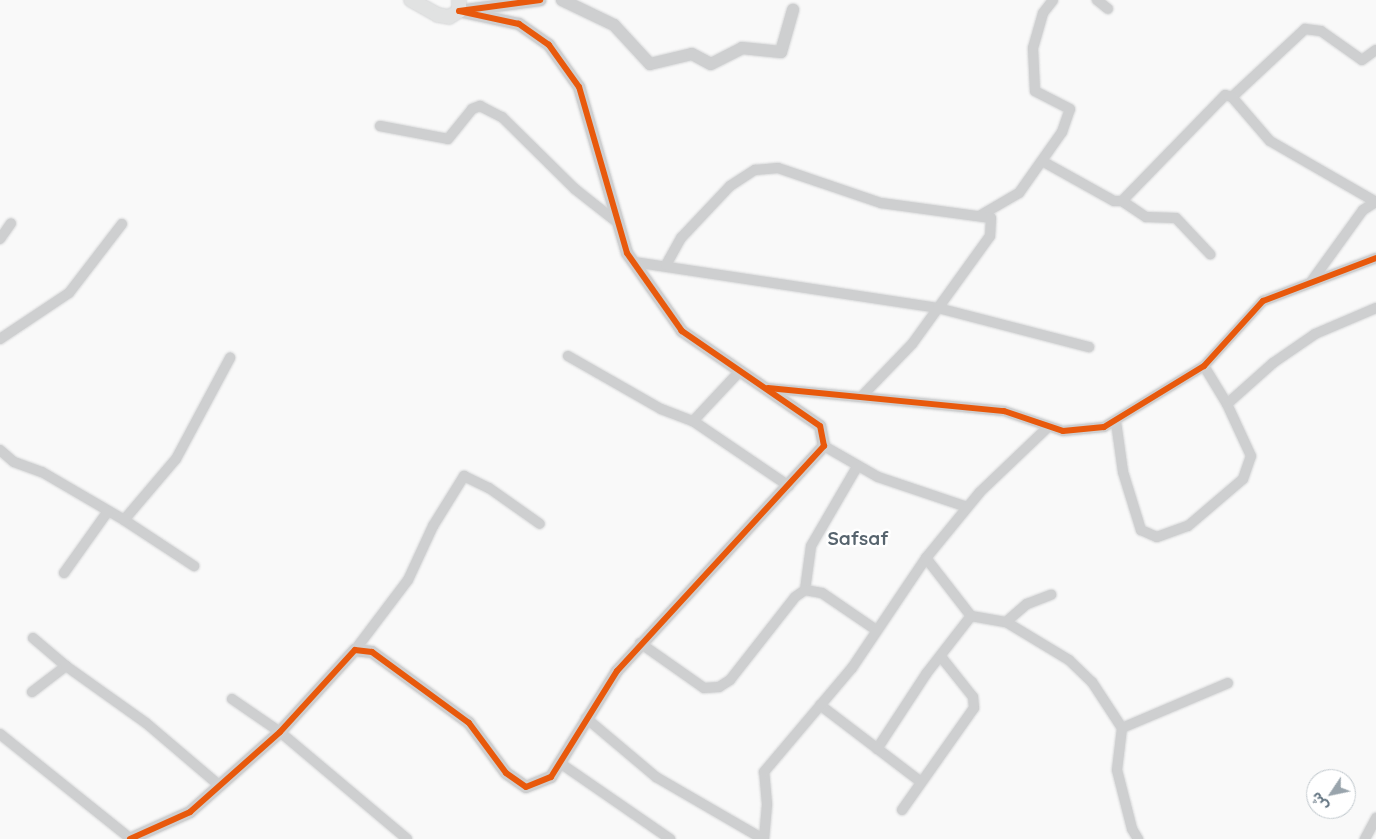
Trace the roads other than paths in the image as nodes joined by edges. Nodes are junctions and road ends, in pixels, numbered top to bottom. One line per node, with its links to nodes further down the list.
1 (411, 0): 6 (main road)
2 (540, 0): 6 (street)
3 (562, 0): 7 (street)
4 (1053, 0): 12 (street)
5 (1097, 0): 8 (street)
6 (459, 6): 17 (street)
7 (793, 10)
8 (1108, 10)
9 (1376, 50): 10 (street)
10 (1232, 97): 13 (street); 14 (street)
11 (380, 126): 17 (street)
12 (1042, 161): 13 (street); 15 (street)
13 (1122, 201): 20 (street)
14 (1376, 202): 24 (street)
15 (981, 215): 23 (street); 25 (street)
16 (11, 223): 19 (street)
17 (618, 223): 22 (street)
18 (122, 224): 27 (street)
19 (0, 239)
20 (1210, 254)
21 (1376, 258): 24 (street)
22 (634, 262): 23 (street); 32 (street)
23 (666, 265): 25 (street)
24 (1309, 284): 31 (street)
25 (938, 308): 28 (street); 34 (street)
26 (1376, 308): 35 (street)
27 (0, 339)
28 (1089, 347)
29 (568, 356): 36 (street)
30 (230, 358): 45 (street)
31 (1204, 366): 35 (street); 37 (street)
32 (740, 370): 33 (street); 36 (street)
33 (766, 388): 34 (street); 39 (street)
34 (862, 396): 38 (street)
35 (1227, 404): 37 (street)
36 (693, 421): 42 (street)
37 (1116, 422): 38 (street)
38 (1048, 427): 43 (street)
39 (824, 446): 41 (street); 42 (street)
40 (0, 450): 44 (street)
41 (857, 467): 43 (street); 50 (street)
42 (789, 486): 56 (street)
43 (967, 507): 47 (street)
44 (108, 511): 45 (street); 49 (street)
45 (124, 520): 48 (street)
46 (540, 524): 57 (street)
47 (926, 558): 52 (street); 54 (street)
48 (194, 566)
49 (64, 573)
50 (805, 590): 54 (street); 56 (street)
51 (1051, 595): 53 (street)
52 (971, 616): 53 (street); 58 (street)
53 (1006, 622): 65 (street)
54 (876, 630): 63 (street)
55 (33, 638): 59 (street)
56 (640, 643): 64 (street)
57 (355, 650): 66 (street); 69 (street)
58 (942, 658): 68 (street); 70 (street)
59 (66, 666): 61 (street); 71 (street)
60 (1228, 682): 65 (street)
61 (32, 692)
62 (232, 699): 66 (street)
63 (820, 705): 68 (street); 77 (street)
64 (586, 718): 69 (street); 77 (street)
65 (1122, 728): 78 (street)
66 (280, 732): 71 (street); 75 (street)
67 (0, 734): 74 (street)
68 (877, 749): 70 (street)
69 (560, 763): 76 (street)
70 (922, 782): 72 (street)
71 (220, 786): 74 (street)
72 (902, 810)
73 (1376, 818): 79 (street)
74 (131, 839)
75 (407, 839)
76 (670, 839)
77 (763, 839)
78 (1138, 839)
79 (1364, 839)

